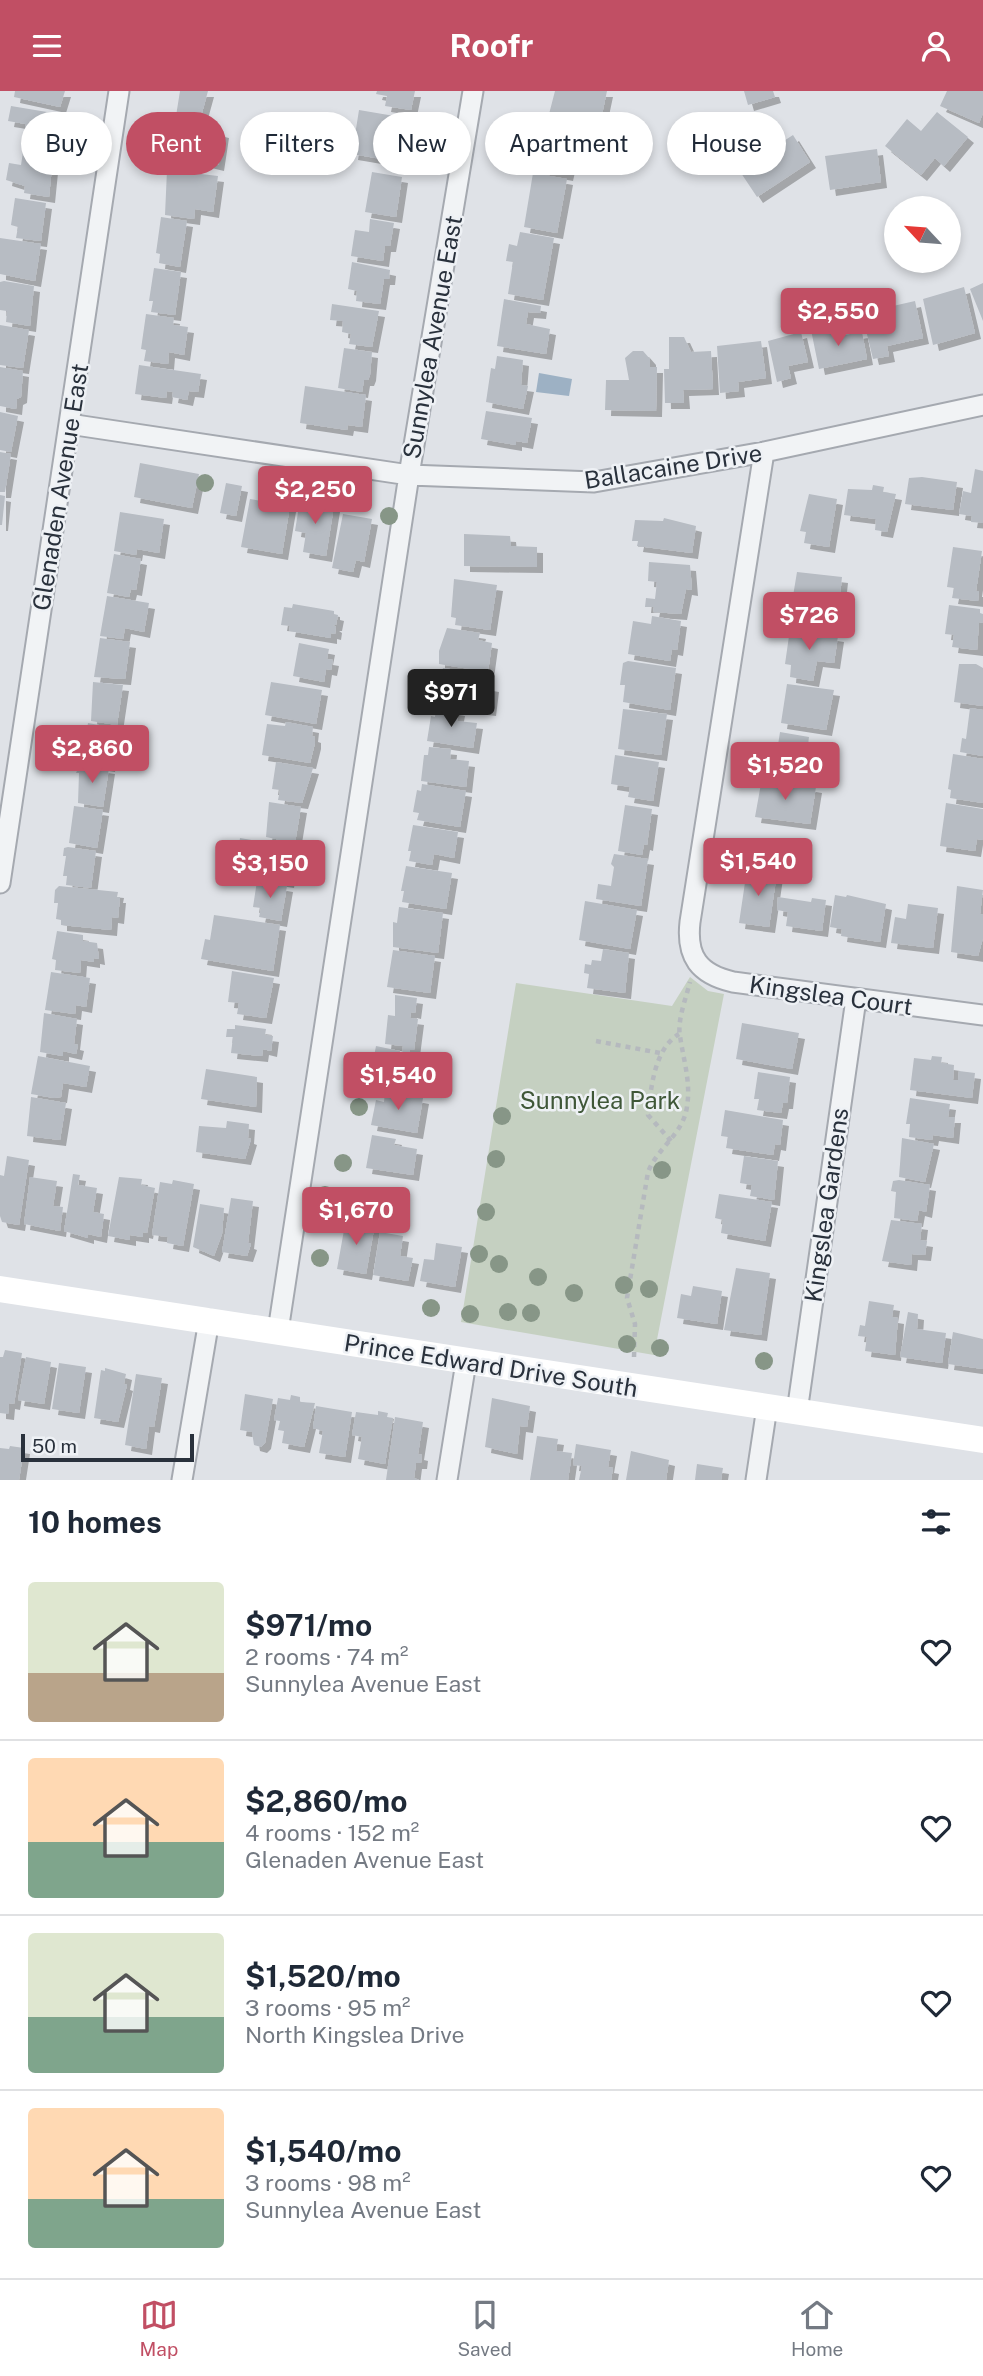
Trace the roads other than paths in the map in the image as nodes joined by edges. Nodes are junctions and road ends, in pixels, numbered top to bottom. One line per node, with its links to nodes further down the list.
1 (119, 91): 4 (street, Glenaden Avenue East)
2 (473, 91): 6 (street, Sunnylea Avenue East)
3 (983, 405): 5 (street, Ballacaine Drive)
4 (69, 425): 6 (street, Ballacaine Drive); 7 (street, Glenaden Avenue East)
5 (764, 452): 6 (street, Ballacaine Drive); 8 (street, Kingslea Court)
6 (409, 475): 12 (street, Sunnylea Avenue East)
7 (0, 883)
8 (856, 999): 9 (street, Kingslea Court); 15 (street, Kingslea Gardens)
9 (983, 1015)
10 (0, 1289): 11 (street, Prince Edward Drive South)
11 (209, 1320): 12 (street, Prince Edward Drive South); 17 (street)
12 (278, 1331): 13 (street, Prince Edward Drive South)
13 (466, 1362): 14 (street, Prince Edward Drive South); 18 (street)
14 (767, 1407): 15 (street, Prince Edward Drive South); 19 (street)
15 (797, 1412): 16 (street, Prince Edward Drive South)
16 (983, 1440)
17 (182, 1480)
18 (447, 1480)
19 (756, 1480)

